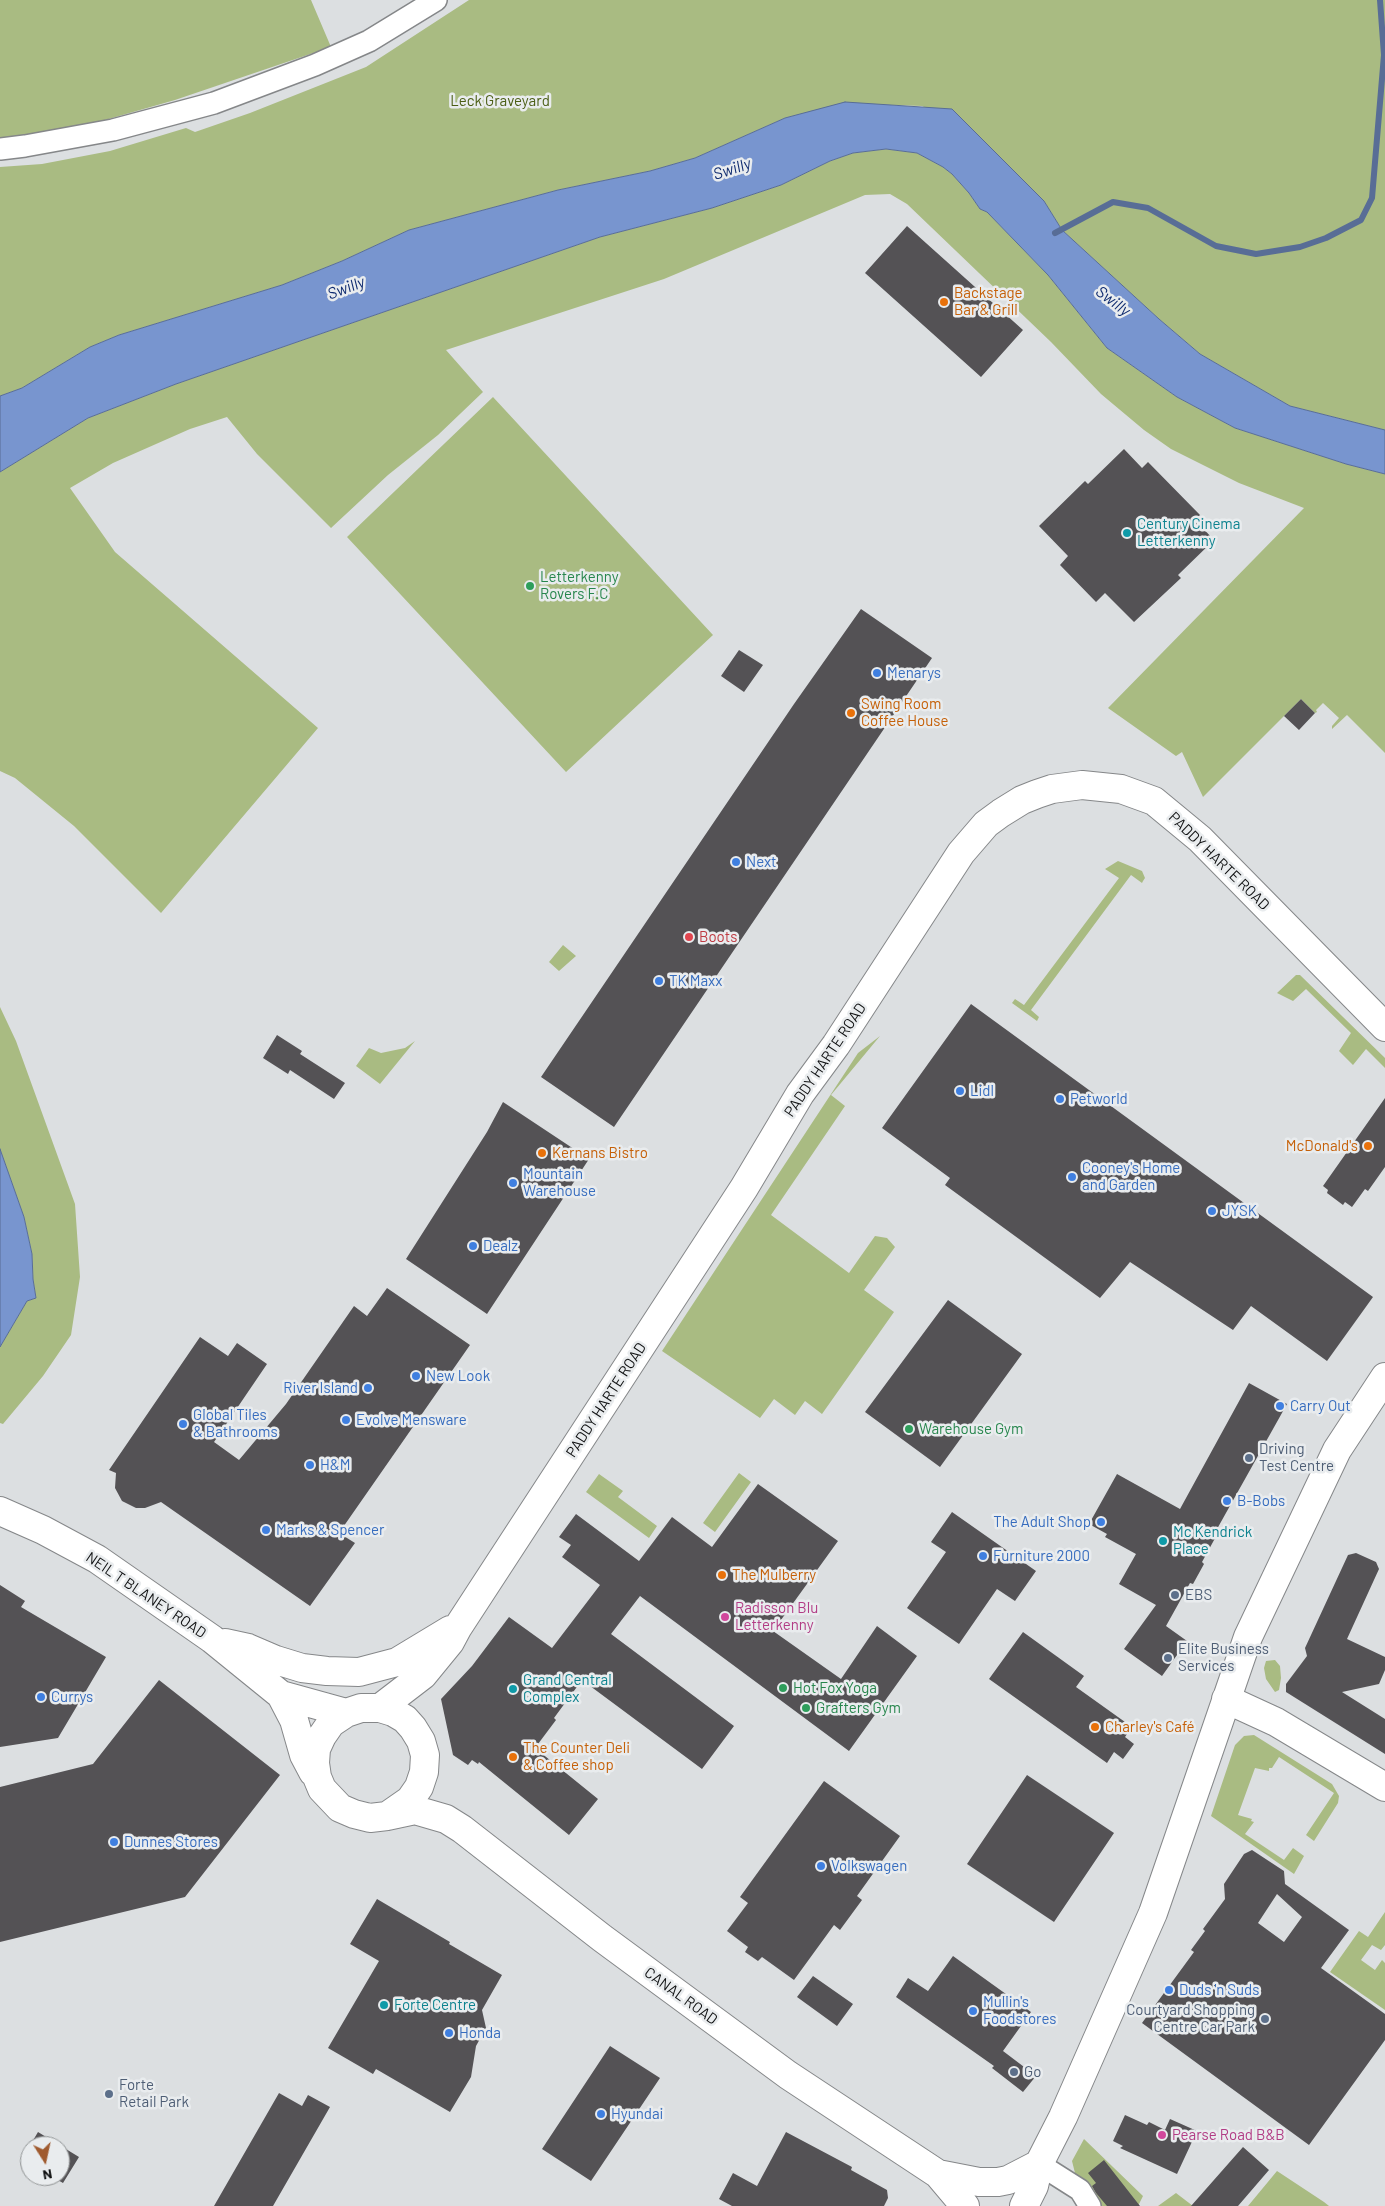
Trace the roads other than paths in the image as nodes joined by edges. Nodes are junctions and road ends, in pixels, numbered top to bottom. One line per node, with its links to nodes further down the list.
1 (436, 0): 2 (street)
2 (0, 149)
3 (1385, 1027): 6 (main road, PADDY HARTE ROAD)
4 (1385, 1377): 9 (main road)
5 (0, 1511): 7 (main road, NEIL T BLANEY ROAD)
6 (458, 1627): 7 (main road); 10 (main road, PADDY HARTE ROAD)
7 (212, 1640): 8 (main road, NEIL T BLANEY ROAD)
8 (281, 1696): 11 (main road, NEIL T BLANEY ROAD); 12 (main road, NEIL T BLANEY ROAD)
9 (1226, 1699): 13 (main road); 15 (main road)
10 (380, 1708): 11 (main road); 14 (main road)
11 (346, 1712): 12 (main road)
12 (317, 1777): 14 (main road)
13 (1385, 1787)
14 (387, 1816): 16 (main road, CANAL ROAD)
15 (1039, 2164): 16 (main road); 18 (main road); 19 (street)
16 (938, 2174): 17 (main road, CANAL ROAD)
17 (965, 2206)
18 (1024, 2206)
19 (1090, 2206)

